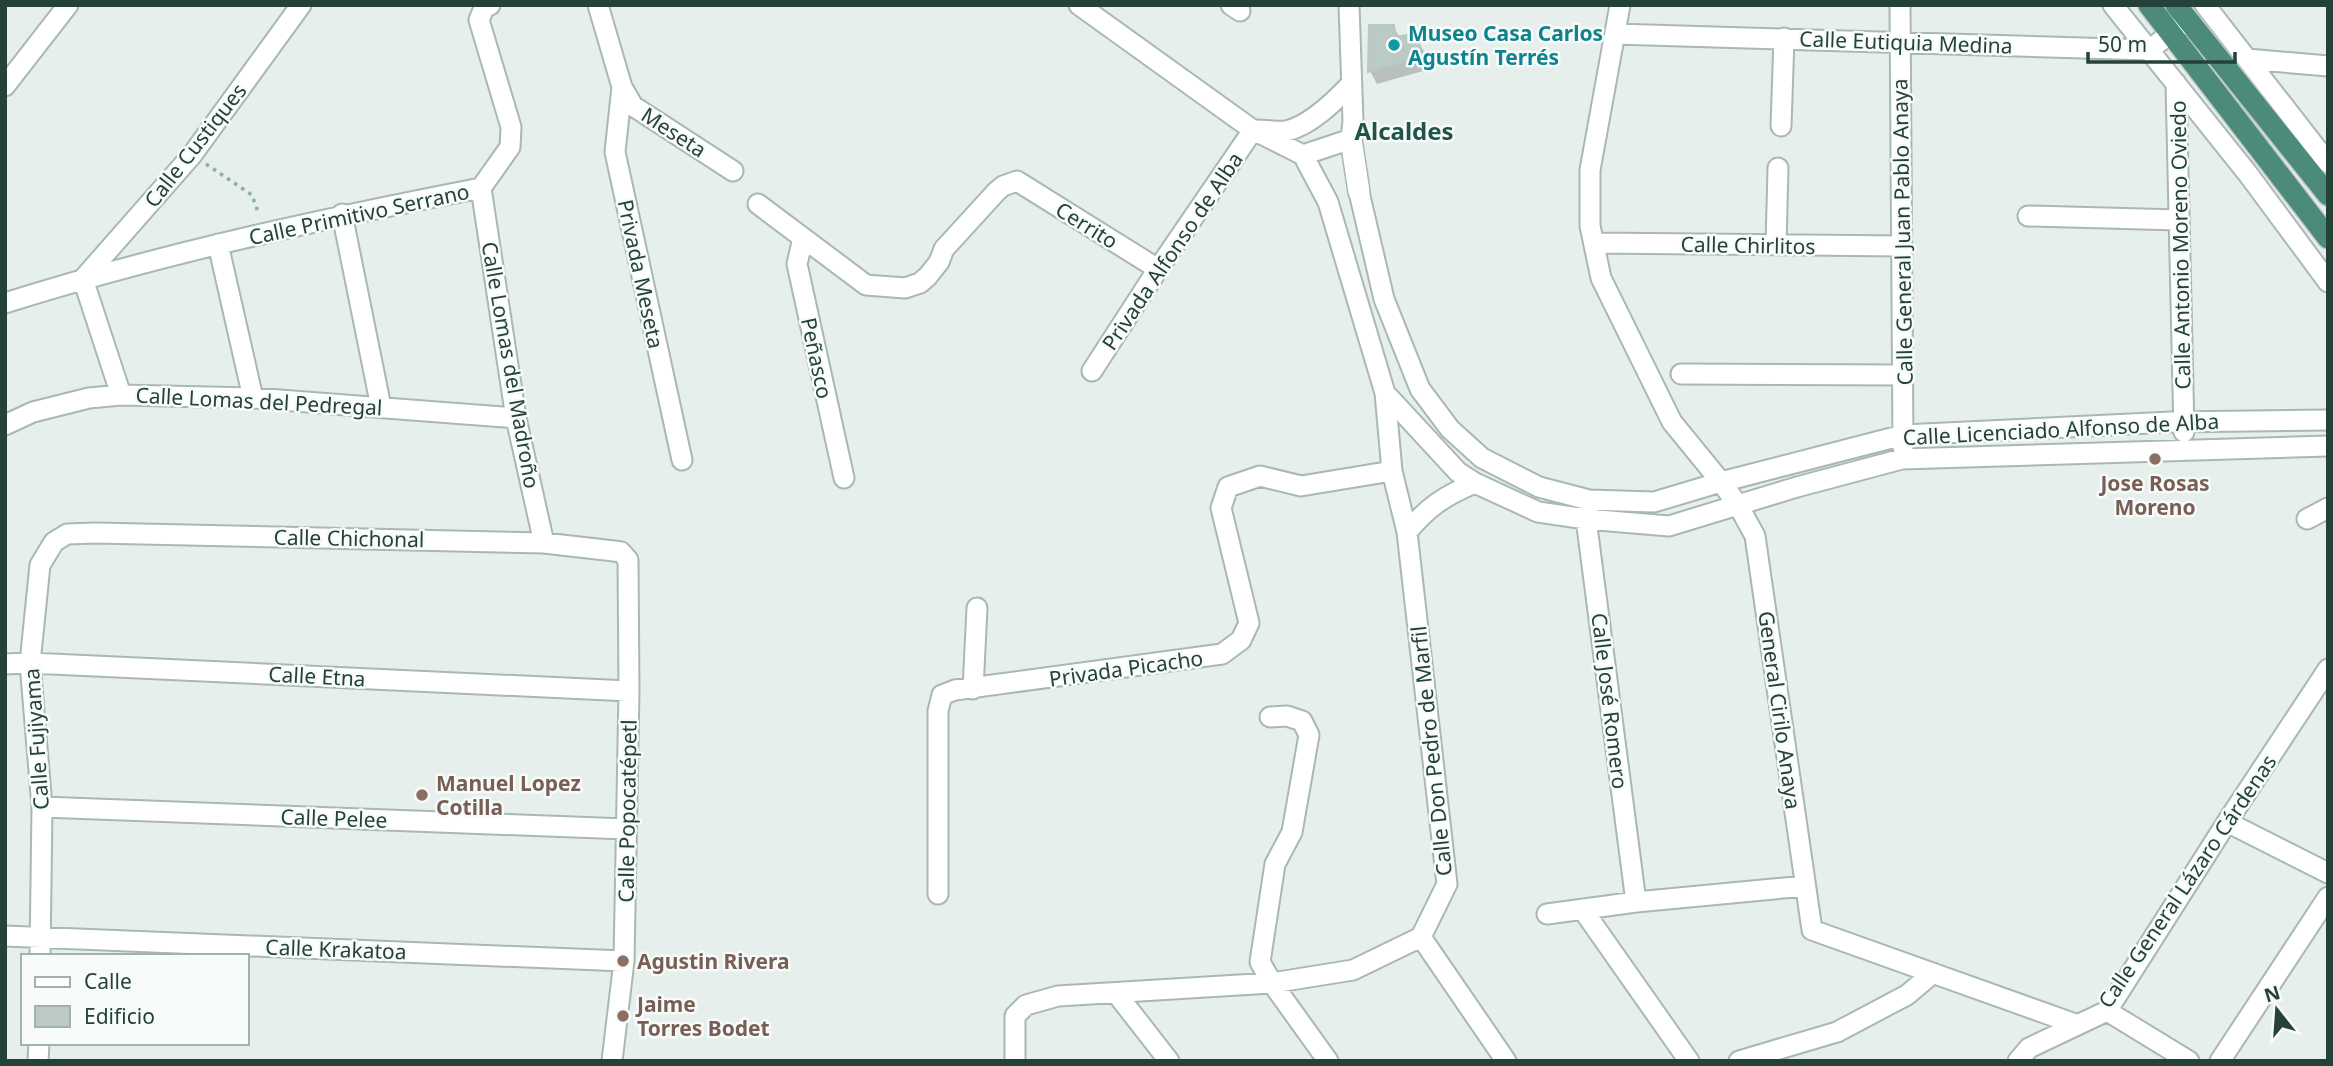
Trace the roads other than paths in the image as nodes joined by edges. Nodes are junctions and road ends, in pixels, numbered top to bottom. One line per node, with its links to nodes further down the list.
1 (68, 5): 21 (street)
2 (301, 5): 44 (street, Calle Custiques)
3 (489, 5): 30 (street, Calle Primitivo Serrano)
4 (598, 5): 22 (street, Meseta)
5 (1079, 5): 24 (street)
6 (1349, 5): 20 (street)
7 (1620, 5): 13 (street, General Cirilo Anaya)
8 (1900, 5): 15 (street, Calle General Juan Pablo Anaya)
9 (2113, 5): 16 (street)
10 (2149, 5): 12 (highway)
11 (2206, 5): 17 (street)
12 (2178, 20): 16 (street); 32 (highway); 38 (highway)
13 (1615, 34): 14 (street, Calle Eutiquia Medina); 39 (street, General Cirilo Anaya)
14 (1784, 38): 15 (street, Calle Eutiquia Medina); 23 (street)
15 (1900, 41): 16 (street, Calle Eutiquia Medina); 42 (street, Calle General Juan Pablo Anaya)
16 (2149, 50): 19 (street)
17 (2247, 59): 18 (street); 27 (street)
18 (2328, 66)
19 (2176, 83): 36 (street, Calle Antonio Moreno Oviedo); 45 (street)
20 (1351, 84): 24 (street); 25 (street)
21 (5, 86)
22 (622, 87): 29 (street, Meseta); 62 (street, Privada Meseta)
23 (1781, 126)
24 (1253, 130): 26 (street); 43 (street, Privada Alfonso de Alba)
25 (1351, 139): 26 (street); 31 (street)
26 (1303, 155): 50 (street)
27 (2328, 163)
28 (1778, 168): 41 (street)
29 (733, 172)
30 (481, 188): 34 (street, Calle Primitivo Serrano); 54 (street, Calle Lomas del Madroño)
31 (1359, 192): 68 (street, Calle Licenciado Alfonso de Alba)
32 (2328, 195)
33 (758, 204): 37 (street)
34 (342, 214): 40 (street, Calle Primitivo Serrano); 53 (street)
35 (2028, 216): 36 (street)
36 (2179, 220): 56 (street, Calle Antonio Moreno Oviedo)
37 (803, 237): 43 (street, Cerrito); 64 (street, Peñasco)
38 (2328, 238)
39 (1594, 243): 41 (street, Calle Chirlitos); 66 (street, General Cirilo Anaya)
40 (218, 244): 44 (street, Calle Primitivo Serrano); 52 (street)
41 (1776, 245): 42 (street, Calle Chirlitos)
42 (1902, 246): 49 (street, Calle General Juan Pablo Anaya)
43 (1158, 269): 47 (street, Privada Alfonso de Alba)
44 (83, 279): 46 (street, Calle Primitivo Serrano); 51 (street)
45 (2328, 282)
46 (5, 303)
47 (1092, 372)
48 (1681, 374): 49 (street)
49 (1903, 375): 58 (street, Calle General Juan Pablo Anaya)
50 (1385, 393): 63 (street, Calle Don Pedro de Marfil); 65 (street, Calle Licenciado Alfonso de Alba)
51 (121, 395): 52 (street, Calle Lomas del Pedregal); 57 (street, Calle Lomas del Pedregal)
52 (253, 398): 53 (street, Calle Lomas del Pedregal)
53 (381, 407): 54 (street, Calle Lomas del Pedregal)
54 (516, 418): 72 (street, Calle Lomas del Madroño)
55 (2328, 420): 56 (street, Calle Licenciado Alfonso de Alba)
56 (2184, 422): 58 (street, Calle Licenciado Alfonso de Alba); 60 (street, Calle Antonio Moreno Oviedo)
57 (5, 425)
58 (1903, 435): 61 (street, Calle General Juan Pablo Anaya); 66 (street, Calle Licenciado Alfonso de Alba)
59 (2328, 446): 60 (street, Calle Licenciado Alfonso de Alba)
60 (2183, 449): 61 (street, Calle Licenciado Alfonso de Alba)
61 (1902, 459): 66 (street, Calle Licenciado Alfonso de Alba)
62 (681, 460)
63 (1392, 471): 70 (street, Calle Don Pedro de Marfil); 78 (street, Privada Picacho)
64 (844, 478)
65 (1475, 484): 68 (street, Calle Licenciado Alfonso de Alba); 70 (street)
66 (1731, 495): 68 (street, Calle Licenciado Alfonso de Alba); 68 (street, Calle Licenciado Alfonso de Alba); 85 (street, General Cirilo Anaya)
67 (2328, 508): 69 (street)
68 (1588, 509): 88 (street, Calle José Romero)
69 (2307, 519)
70 (1407, 532): 92 (street, Calle Don Pedro de Marfil)
71 (67, 534): 72 (street, Calle Chichonal); 75 (street, Calle Fujiyama)
72 (544, 543): 73 (street, Calle Chichonal)
73 (628, 560): 79 (street, Calle Popocatépetl)
74 (977, 608): 78 (street)
75 (30, 663): 76 (street, Calle Etna); 79 (street, Calle Etna); 81 (street, Calle Fujiyama)
76 (5, 664)
77 (2328, 669): 82 (street, Calle General Lázaro Cárdenas)
78 (973, 689): 86 (street, Privada Picacho)
79 (629, 691): 83 (street, Calle Popocatépetl)
80 (1270, 717): 96 (street)
81 (42, 807): 83 (street, Calle Pelee); 93 (street, Calle Fujiyama)
82 (2227, 822): 84 (street); 98 (street, Calle General Lázaro Cárdenas)
83 (626, 829): 94 (street, Calle Popocatépetl)
84 (2328, 873)
85 (1805, 886): 88 (street); 95 (street, General Cirilo Anaya)
86 (938, 894)
87 (2328, 897): 109 (street)
88 (1636, 902): 89 (street)
89 (1583, 910): 90 (street); 105 (street)
90 (1547, 914)
91 (5, 936): 93 (street, Calle Krakatoa)
92 (1421, 937): 96 (street); 104 (street)
93 (40, 946): 94 (street, Calle Krakatoa)
94 (624, 961): 100 (street, Calle Popocatépetl)
95 (1933, 973): 99 (street); 106 (street)
96 (1272, 983): 97 (street); 103 (street)
97 (1116, 993): 101 (street); 102 (street)
98 (2107, 1011): 99 (street, Calle General Lázaro Cárdenas); 108 (street)
99 (2078, 1025): 107 (street, Calle General Lázaro Cárdenas)
100 (612, 1061)
101 (1015, 1061)
102 (1169, 1061)
103 (1328, 1061)
104 (1506, 1061)
105 (1689, 1061)
106 (1739, 1061)
107 (2018, 1061)
108 (2189, 1061)
109 (2220, 1061)

